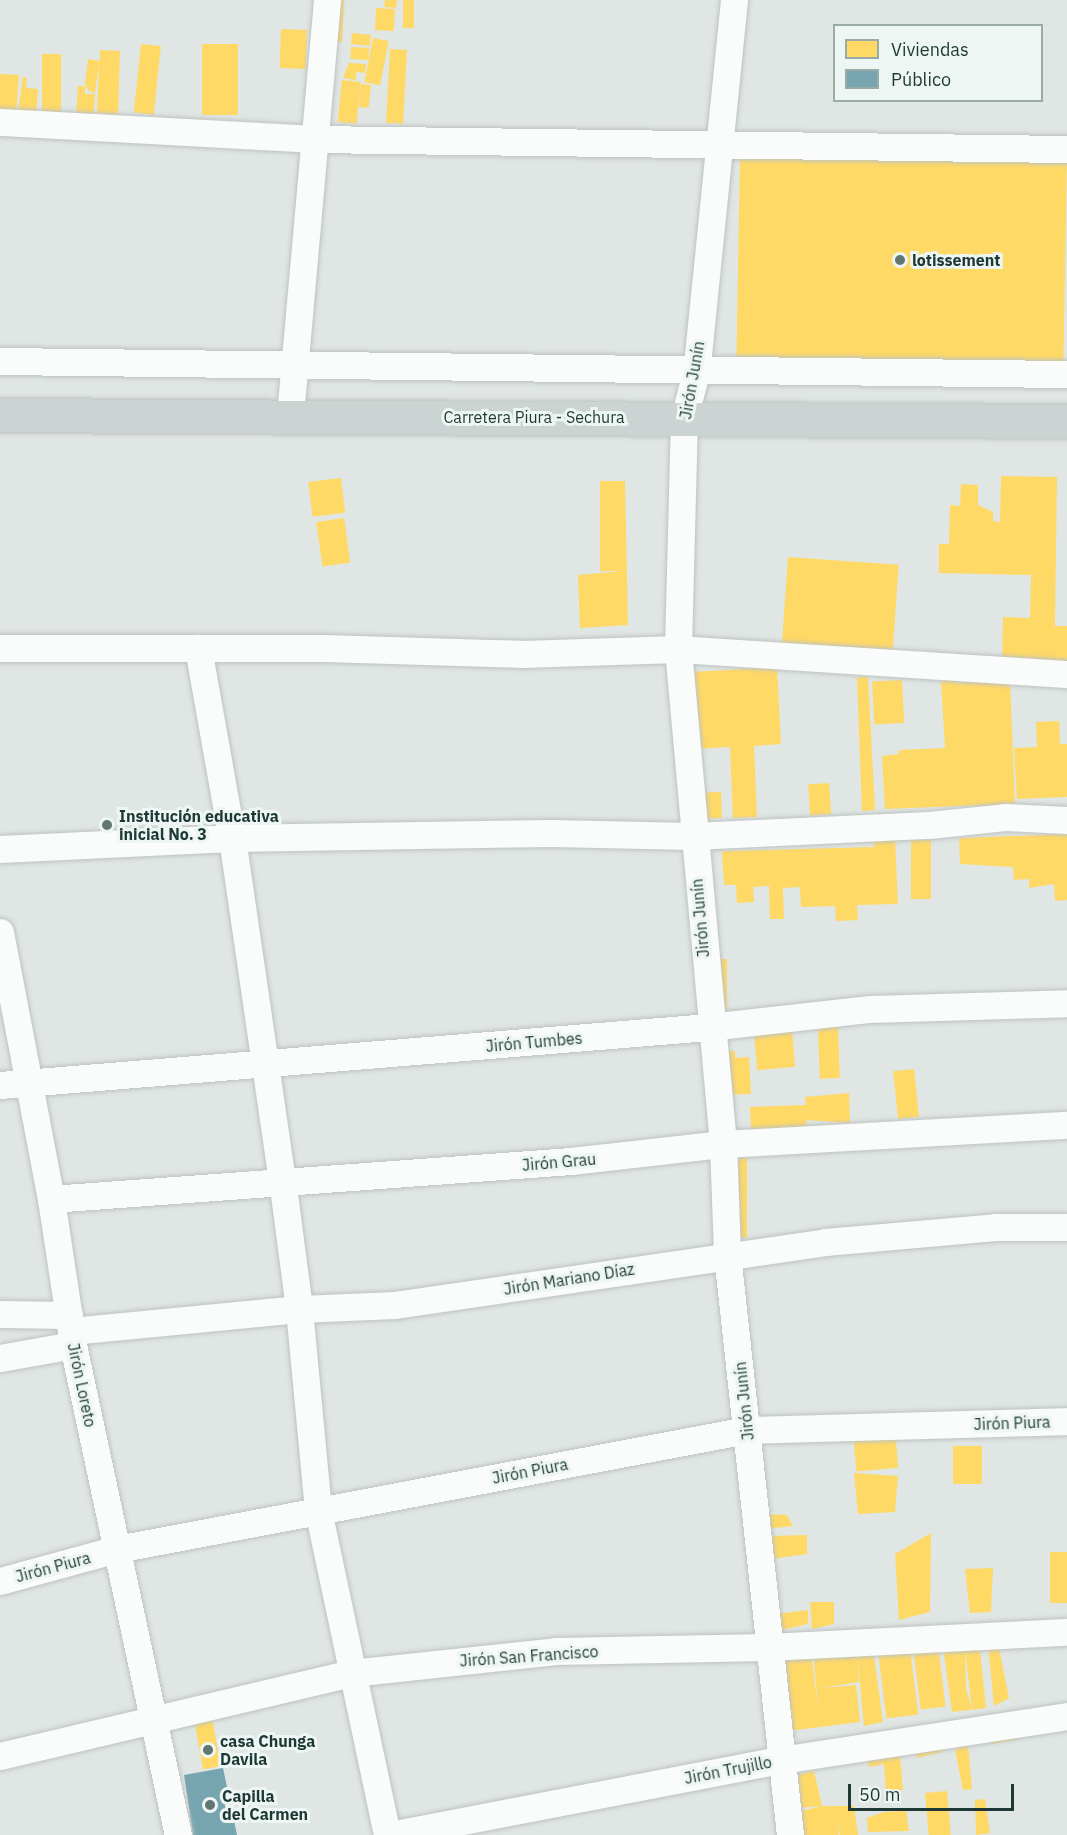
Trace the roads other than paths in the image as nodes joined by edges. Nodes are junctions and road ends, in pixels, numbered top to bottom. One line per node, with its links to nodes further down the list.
1 (327, 0): 4 (street)
2 (734, 0): 5 (street, Jirón Junín)
3 (0, 122): 4 (street)
4 (312, 139): 5 (street); 8 (street)
5 (721, 146): 6 (street); 9 (street, Jirón Junín)
6 (1067, 149)
7 (0, 361): 8 (street)
8 (294, 365): 9 (street); 12 (street)
9 (696, 372): 10 (street); 13 (street, Jirón Junín)
10 (1067, 374)
11 (0, 415): 12 (main road, Carretera Piura - Sechura)
12 (290, 415): 13 (main road, Carretera Piura - Sechura)
13 (684, 418): 14 (main road, Carretera Piura - Sechura); 17 (street, Jirón Junín)
14 (1067, 421)
15 (0, 648): 16 (street)
16 (198, 648): 17 (street); 21 (street)
17 (678, 649): 18 (street); 20 (street, Jirón Junín)
18 (1067, 674)
19 (1067, 820): 20 (street)
20 (693, 836): 21 (street); 25 (street, Jirón Junín)
21 (232, 838): 22 (street); 26 (street)
22 (0, 849)
23 (0, 932): 27 (street, Jirón Loreto)
24 (1067, 1003): 25 (street, Jirón Tumbes)
25 (709, 1028): 26 (street, Jirón Tumbes); 30 (street, Jirón Junín)
26 (265, 1065): 27 (street, Jirón Tumbes); 31 (street)
27 (30, 1084): 28 (street, Jirón Tumbes); 32 (street, Jirón Loreto)
28 (0, 1085)
29 (1067, 1125): 30 (street, Jirón Grau)
30 (723, 1144): 31 (street, Jirón Grau); 34 (street, Jirón Junín)
31 (282, 1179): 32 (street, Jirón Grau); 35 (street)
32 (51, 1199): 37 (street, Jirón Loreto)
33 (1067, 1227): 34 (street, Jirón Mariano Díaz)
34 (727, 1254): 35 (street, Jirón Mariano Díaz); 40 (street, Jirón Junín)
35 (299, 1309): 37 (street, Jirón Mariano Díaz); 41 (street)
36 (0, 1314): 37 (street)
37 (71, 1330): 38 (street, Jirón Mariano Díaz); 42 (street, Jirón Loreto)
38 (0, 1358)
39 (1067, 1421): 40 (street, Jirón Piura)
40 (747, 1430): 41 (street, Jirón Piura); 45 (street, Jirón Junín)
41 (318, 1510): 42 (street, Jirón Piura); 46 (street)
42 (117, 1549): 43 (street, Jirón Piura); 48 (street, Jirón Loreto)
43 (0, 1581)
44 (1067, 1632): 45 (street, Jirón San Francisco)
45 (767, 1647): 46 (street, Jirón San Francisco); 50 (street, Jirón Junín)
46 (351, 1673): 48 (street, Jirón San Francisco); 52 (street)
47 (1067, 1716): 50 (street, Jirón Trujillo)
48 (155, 1717): 49 (street, Jirón San Francisco); 51 (street, Jirón Loreto)
49 (0, 1756)
50 (780, 1760): 52 (street, Jirón Trujillo); 53 (street, Jirón Junín)
51 (178, 1835)
52 (389, 1835)
53 (790, 1835)

